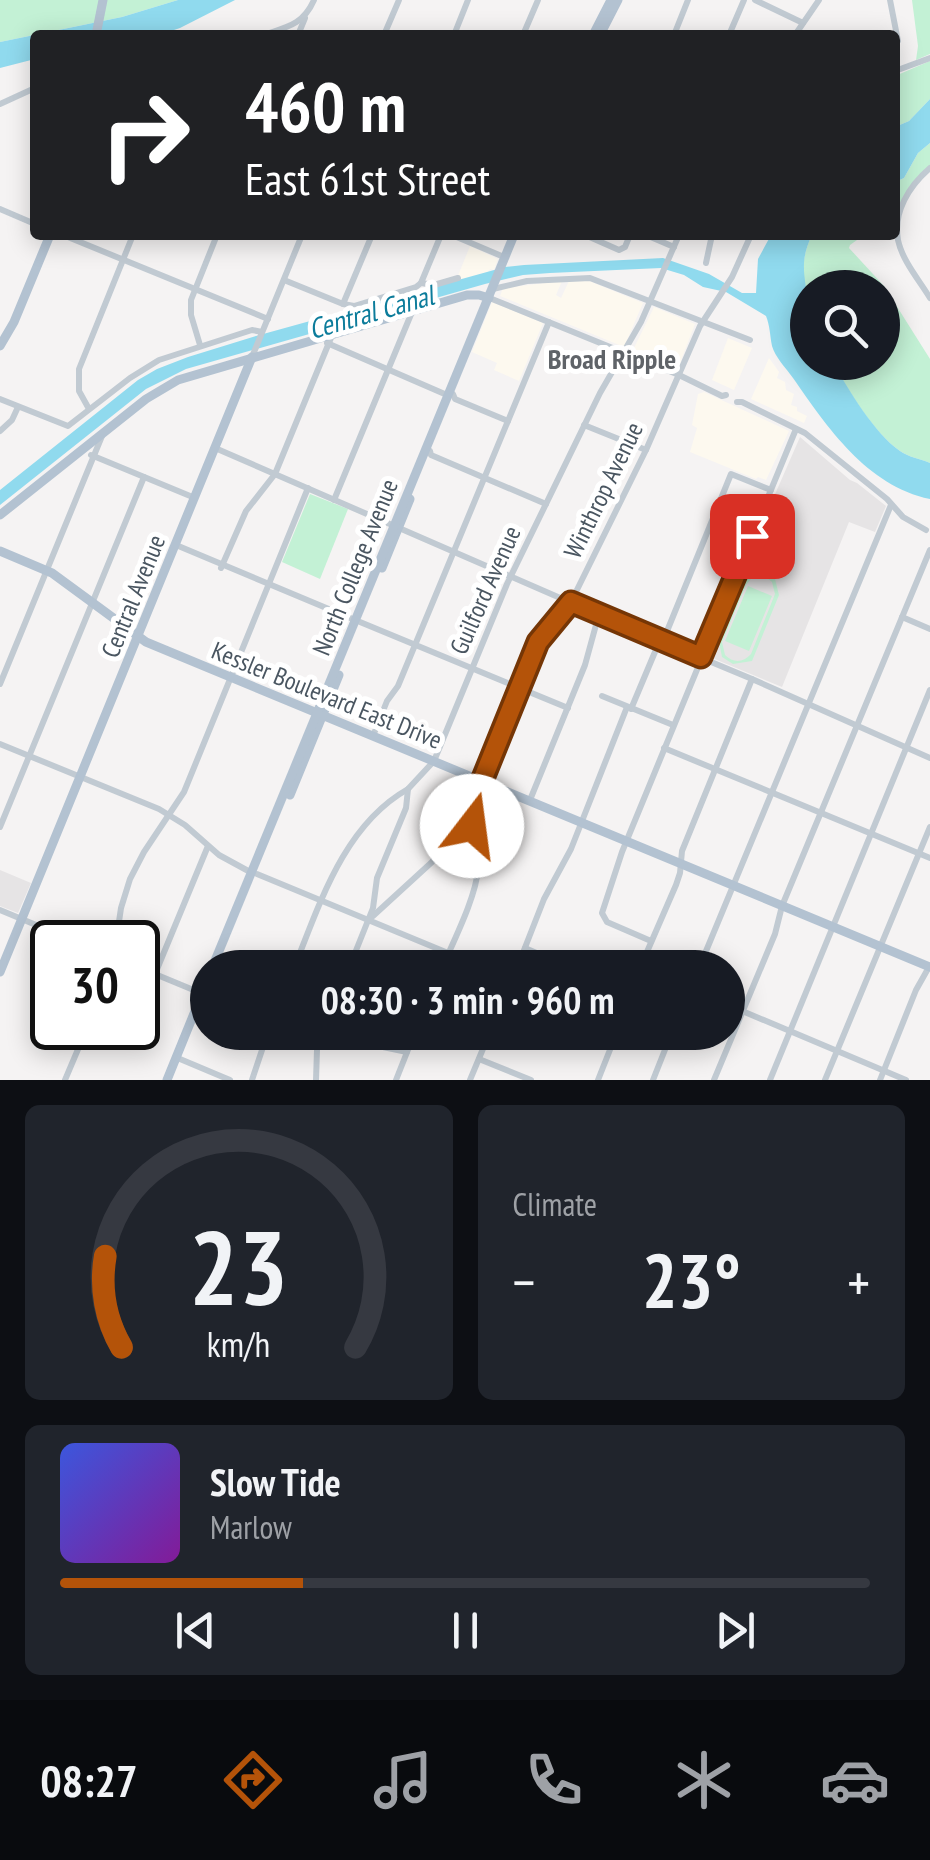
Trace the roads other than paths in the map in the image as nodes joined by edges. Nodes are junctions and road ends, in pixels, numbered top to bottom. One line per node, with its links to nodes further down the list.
1 (102, 0): 15 (main road)
2 (314, 0): 12 (street)
3 (398, 0): 19 (street)
4 (468, 0): 20 (street)
5 (538, 0): 21 (street)
6 (614, 0): 22 (main road)
7 (688, 0): 23 (street)
8 (744, 0): 24 (street)
9 (754, 0): 13 (street)
10 (820, 0): 13 (street)
11 (890, 0): 26 (street)
12 (310, 9): 14 (street); 18 (street)
13 (803, 22): 25 (street)
14 (289, 25): 16 (street); 17 (street)
15 (97, 30)
16 (276, 30)
17 (296, 30)
18 (300, 30)
19 (386, 30)
20 (456, 30)
21 (525, 30)
22 (599, 30)
23 (676, 30)
24 (732, 30)
25 (798, 30)
26 (894, 30)
27 (930, 58): 28 (street)
28 (900, 70)
29 (30, 90): 30 (street)
30 (0, 104)
31 (930, 168): 34 (street)
32 (0, 209): 33 (street)
33 (30, 222)
34 (900, 222)
35 (48, 240): 70 (main road)
36 (74, 240): 52 (street)
37 (131, 240): 52 (street)
38 (215, 240): 58 (street)
39 (300, 240): 56 (street, Central Avenue)
40 (370, 240): 62 (street)
41 (439, 240): 57 (street)
42 (462, 240): 53 (street)
43 (512, 240): 53 (main road, North College Avenue)
44 (595, 240): 45 (street)
45 (627, 240)
46 (658, 240): 51 (street)
47 (677, 240): 51 (street, Guilford Avenue)
48 (710, 240): 54 (street)
49 (749, 240): 65 (street, Winthrop Avenue)
50 (900, 240): 60 (street)
51 (674, 247): 61 (street, Guilford Avenue)
52 (123, 260): 58 (street); 79 (street)
53 (502, 261): 59 (main road, North College Avenue)
54 (706, 263)
55 (458, 278): 57 (street)
56 (284, 280): 62 (street); 64 (street, Central Avenue)
57 (421, 282): 62 (street)
58 (194, 289): 64 (street); 71 (street)
59 (491, 293): 61 (street); 63 (main road); 66 (street); 76 (main road, North College Avenue)
60 (930, 298)
61 (650, 301): 65 (street); 72 (street, Guilford Avenue)
62 (344, 304)
63 (412, 311): 68 (main road); 74 (street)
64 (268, 319): 67 (street, Central Avenue)
65 (702, 320): 69 (street); 75 (street, Winthrop Avenue)
66 (549, 322): 72 (street); 80 (street)
67 (262, 333): 71 (street); 73 (street, Central Avenue)
68 (331, 338): 73 (main road); 74 (street); 90 (street)
69 (750, 340)
70 (0, 346)
71 (200, 346): 79 (street)
72 (625, 352): 75 (street); 81 (street, Guilford Avenue)
73 (254, 354): 84 (main road); 85 (main road, Central Avenue)
74 (388, 370): 76 (street); 96 (street)
75 (679, 374): 82 (street); 86 (street, Winthrop Avenue)
76 (451, 397): 80 (street); 88 (main road, North College Avenue); 100 (main road, North College Avenue)
77 (0, 400): 78 (street)
78 (18, 407): 79 (street); 83 (street)
79 (89, 409)
80 (508, 421): 92 (street)
81 (584, 425): 86 (street); 97 (street, Guilford Avenue)
82 (796, 429): 94 (street); 98 (street)
83 (0, 431)
84 (104, 432): 87 (main road); 89 (street)
85 (215, 448): 90 (street); 95 (main road, Central Avenue)
86 (646, 450): 110 (street, Winthrop Avenue)
87 (80, 451): 89 (street); 99 (main road)
88 (429, 454): 92 (street); 100 (main road, North College Avenue)
89 (94, 456): 91 (street); 107 (street)
90 (276, 474): 93 (street); 106 (street)
91 (144, 477): 95 (street); 111 (street)
92 (484, 478): 97 (street); 105 (street)
93 (308, 488): 96 (street); 109 (street)
94 (771, 490): 117 (street); 119 (street)
95 (195, 498): 102 (main road, Central Avenue)
96 (334, 500): 100 (street)
97 (546, 504): 108 (street, Guilford Avenue)
98 (891, 505): 101 (street); 127 (street)
99 (0, 515)
100 (396, 526): 105 (street); 114 (main road, North College Avenue)
101 (928, 531)
102 (176, 545): 106 (street); 116 (main road, Central Avenue)
103 (930, 550): 113 (street)
104 (0, 551): 107 (main road, Kessler Boulevard East Drive)
105 (453, 552): 108 (street); 118 (street)
106 (222, 567): 109 (street)
107 (47, 570): 111 (main road, Kessler Boulevard East Drive); 123 (street)
108 (510, 576): 110 (street); 120 (street, Guilford Avenue)
109 (268, 584): 114 (street); 121 (street)
110 (571, 602): 112 (street); 124 (street, Winthrop Avenue)
111 (92, 603): 116 (main road, Kessler Boulevard East Drive); 137 (street)
112 (599, 614): 117 (street); 128 (street)
113 (902, 617): 115 (street); 132 (street)
114 (357, 621): 118 (street); 130 (main road, North College Avenue)
115 (930, 628)
116 (138, 637): 121 (main road, Kessler Boulevard East Drive); 141 (main road, Central Avenue)
117 (661, 641): 119 (street); 129 (street)
118 (415, 645): 120 (street); 133 (street)
119 (701, 657): 122 (street); 131 (street)
120 (472, 668): 124 (street); 139 (street, Guilford Avenue)
121 (230, 677): 130 (main road, Kessler Boulevard East Drive); 148 (street)
122 (752, 678): 127 (street); 140 (street)
123 (0, 684)
124 (519, 688): 128 (street); 142 (street, Winthrop Avenue)
125 (930, 690): 136 (street)
126 (602, 696): 129 (street)
127 (808, 703): 132 (street); 144 (street)
128 (568, 708): 145 (street)
129 (629, 708): 131 (street); 149 (street)
130 (320, 714): 133 (main road, Kessler Boulevard East Drive); 158 (main road, North College Avenue)
131 (673, 725): 135 (street)
132 (857, 726): 136 (street); 147 (street)
133 (373, 736): 139 (main road, Kessler Boulevard East Drive)
134 (0, 744): 137 (street)
135 (664, 748): 140 (street); 153 (street)
136 (906, 748): 138 (street); 152 (street)
137 (30, 756): 141 (street); 151 (street)
138 (930, 758)
139 (434, 761): 142 (main road, Kessler Boulevard East Drive); 143 (street, Guilford Avenue)
140 (716, 769): 144 (street); 157 (street)
141 (80, 777): 148 (street); 163 (main road, Central Avenue)
142 (483, 781): 145 (main road, Kessler Boulevard East Drive); 146 (street, Winthrop Avenue)
143 (408, 789): 160 (street); 165 (street, Guilford Avenue)
144 (772, 792): 147 (street); 159 (street)
145 (530, 800): 149 (main road, Kessler Boulevard East Drive)
146 (473, 803): 165 (street, Winthrop Avenue); 175 (street)
147 (821, 813): 152 (street); 161 (street)
148 (170, 815): 154 (street); 164 (street)
149 (581, 822): 153 (main road, Kessler Boulevard East Drive); 170 (street)
150 (930, 827): 155 (street)
151 (0, 828)
152 (870, 834): 155 (street); 167 (street)
153 (626, 840): 157 (main road, Kessler Boulevard East Drive); 168 (street)
154 (208, 846): 158 (street); 179 (street)
155 (919, 854): 156 (street); 169 (street)
156 (930, 858)
157 (680, 863): 159 (main road, Kessler Boulevard East Drive); 168 (street)
158 (254, 873): 160 (street); 171 (main road, North College Avenue)
159 (733, 885): 161 (main road, Kessler Boulevard East Drive); 178 (street)
160 (321, 901): 165 (street); 172 (street)
161 (782, 906): 167 (main road, Kessler Boulevard East Drive); 184 (street)
162 (0, 910): 163 (street)
163 (22, 920): 166 (street); 181 (main road, Central Avenue)
164 (119, 920)
165 (368, 920): 173 (street, Guilford Avenue); 174 (street)
166 (30, 923)
167 (832, 926): 169 (main road, Kessler Boulevard East Drive); 187 (street)
168 (651, 941): 177 (street)
169 (881, 946): 180 (main road, Kessler Boulevard East Drive); 197 (street)
170 (525, 948): 176 (street)
171 (222, 950)
172 (301, 950)
173 (356, 950)
174 (441, 950)
175 (449, 950)
176 (530, 950)
177 (647, 950)
178 (706, 950)
179 (160, 960)
180 (930, 966): 201 (street)
181 (0, 972)
182 (160, 976): 183 (street)
183 (190, 989)
184 (745, 1007)
185 (745, 1013): 187 (street)
186 (190, 1032): 203 (main road)
187 (791, 1032): 197 (street); 213 (street)
188 (190, 1034): 200 (main road)
189 (78, 1050): 202 (street)
190 (262, 1050): 205 (street)
191 (317, 1050): 206 (street)
192 (397, 1050): 198 (street)
193 (482, 1050): 199 (street)
194 (611, 1050): 210 (street)
195 (664, 1050): 211 (street)
196 (727, 1050): 212 (street)
197 (837, 1051): 201 (street); 214 (street)
198 (407, 1052): 207 (street)
199 (479, 1058): 208 (street); 209 (street)
200 (180, 1059): 203 (main road); 204 (street)
201 (884, 1070): 215 (street); 216 (street)
202 (65, 1080)
203 (169, 1080)
204 (230, 1080)
205 (252, 1080)
206 (316, 1080)
207 (396, 1080)
208 (470, 1080)
209 (530, 1080)
210 (598, 1080)
211 (650, 1080)
212 (714, 1080)
213 (770, 1080)
214 (825, 1080)
215 (880, 1080)
216 (906, 1080)

